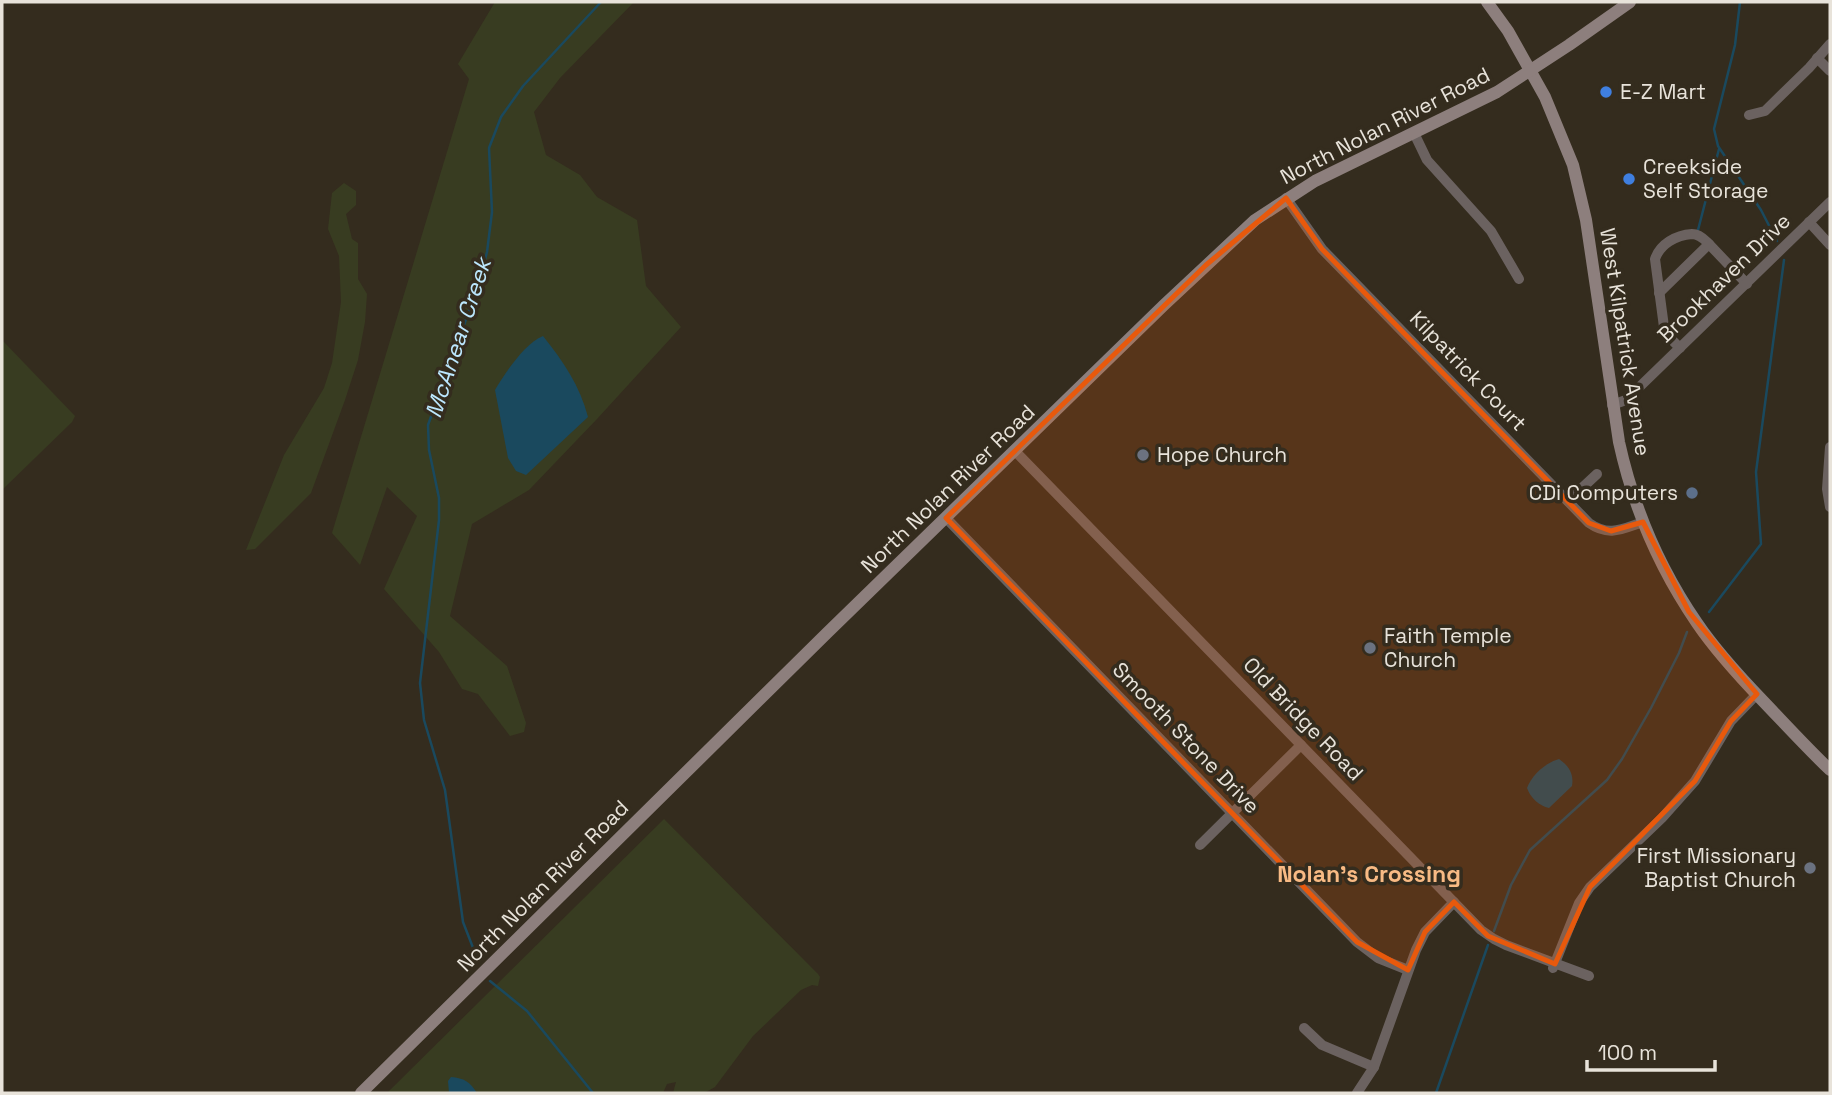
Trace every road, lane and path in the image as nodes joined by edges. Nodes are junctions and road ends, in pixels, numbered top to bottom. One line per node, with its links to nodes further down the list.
1 (1487, 2): 5 (main road, West Kilpatrick Avenue)
2 (1630, 2): 5 (main road, North Nolan River Road)
3 (1830, 44): 4 (street)
4 (1817, 58): 6 (street); 7 (street)
5 (1531, 70): 8 (main road, North Nolan River Road); 18 (main road, West Kilpatrick Avenue)
6 (1830, 71)
7 (1748, 115)
8 (1414, 133): 9 (main road, North Nolan River Road); 14 (street)
9 (1286, 198): 20 (main road, North Nolan River Road); 22 (street, Kilpatrick Court)
10 (1830, 202): 11 (street, Brookhaven Drive)
11 (1809, 222): 13 (street); 15 (street, Brookhaven Drive)
12 (1709, 244): 15 (street); 16 (street); 16 (street)
13 (1830, 245)
14 (1519, 279)
15 (1746, 284): 17 (street, Brookhaven Drive)
16 (1659, 293): 17 (street)
17 (1679, 348): 18 (street, Brookhaven Drive)
18 (1612, 405): 25 (main road, West Kilpatrick Avenue)
19 (1830, 447): 23 (street)
20 (1015, 451): 24 (main road, North Nolan River Road); 27 (street, Old Bridge Road)
21 (1597, 474): 22 (street)
22 (1568, 501): 25 (street, Kilpatrick Court)
23 (1830, 507)
24 (946, 519): 29 (street, Smooth Stone Drive); 37 (main road, North Nolan River Road)
25 (1643, 522): 26 (main road, West Kilpatrick Avenue)
26 (1756, 694): 28 (main road, West Kilpatrick Avenue); 32 (street)
27 (1301, 745): 29 (street); 31 (street, Old Bridge Road)
28 (1830, 770)
29 (1232, 813): 30 (street); 33 (street, Smooth Stone Drive)
30 (1200, 845)
31 (1454, 902): 32 (street, Old Bridge Road); 33 (street)
32 (1554, 966): 34 (street, Old Bridge Road)
33 (1408, 970): 36 (street)
34 (1589, 976)
35 (1304, 1028): 36 (street)
36 (1374, 1067): 38 (street)
37 (361, 1093)
38 (1357, 1093)

